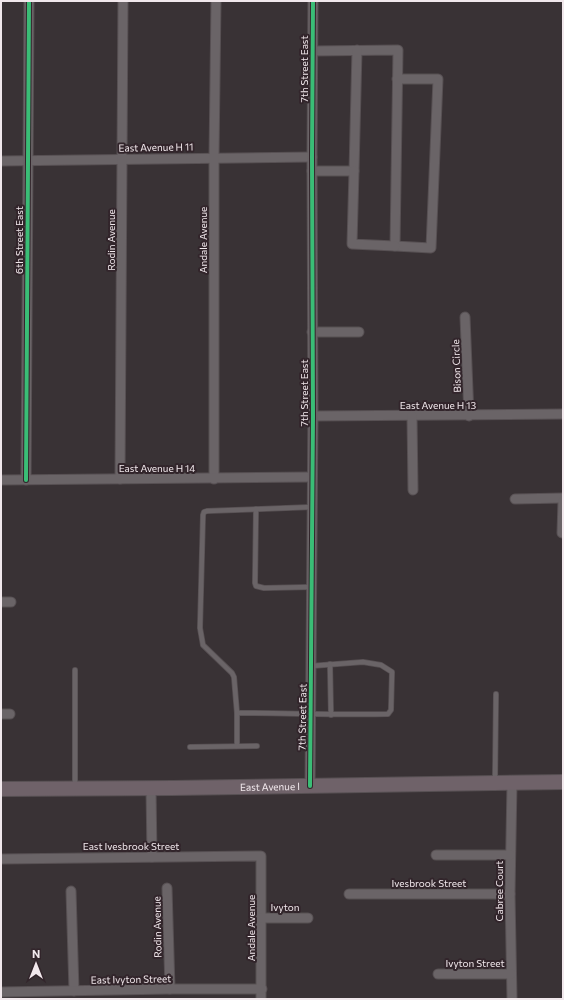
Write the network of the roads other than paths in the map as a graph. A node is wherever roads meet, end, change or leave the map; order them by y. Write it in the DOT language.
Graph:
graph roads {
  1 [pos="29,1"];
  2 [pos="123,1"];
  3 [pos="216,1"];
  4 [pos="313,1"];
  5 [pos="357,50"];
  6 [pos="312,51"];
  7 [pos="397,79"];
  8 [pos="312,157"];
  9 [pos="122,158"];
  10 [pos="214,158"];
  11 [pos="1,161"];
  12 [pos="28,161"];
  13 [pos="312,171"];
  14 [pos="354,171"];
  15 [pos="395,246"];
  16 [pos="466,317"];
  17 [pos="312,332"];
  18 [pos="359,332"];
  19 [pos="563,414"];
  20 [pos="313,416"];
  21 [pos="412,416"];
  22 [pos="469,416"];
  23 [pos="312,477"];
  24 [pos="120,479"];
  25 [pos="214,479"];
  26 [pos="1,480"];
  27 [pos="26,480"];
  28 [pos="413,490"];
  29 [pos="515,499"];
  30 [pos="563,499"];
  31 [pos="312,506"];
  32 [pos="256,509"];
  33 [pos="562,533"];
  34 [pos="311,587"];
  35 [pos="1,602"];
  36 [pos="11,602"];
  37 [pos="330,664"];
  38 [pos="311,666"];
  39 [pos="75,670"];
  40 [pos="496,694"];
  41 [pos="237,713"];
  42 [pos="310,713"];
  43 [pos="331,715"];
  44 [pos="237,746"];
  45 [pos="257,746"];
  46 [pos="190,747"];
  47 [pos="563,782"];
  48 [pos="495,783"];
  49 [pos="512,783"];
  50 [pos="310,786"];
  51 [pos="150,788"];
  52 [pos="1,789"];
  53 [pos="75,789"];
  54 [pos="436,855"];
  55 [pos="510,855"];
  56 [pos="261,856"];
  57 [pos="152,857"];
  58 [pos="1,859"];
  59 [pos="167,888"];
  60 [pos="71,891"];
  61 [pos="349,894"];
  62 [pos="510,894"];
  63 [pos="262,918"];
  64 [pos="308,918"];
  65 [pos="438,974"];
  66 [pos="512,974"];
  67 [pos="170,989"];
  68 [pos="262,989"];
  69 [pos="74,991"];
  70 [pos="1,992"];
  71 [pos="261,999"];
  72 [pos="512,999"];
  1 -- 12 [label="street, 6th Street East"];
  2 -- 9 [label="street, Rodin Avenue"];
  3 -- 10 [label="street, Andale Avenue"];
  4 -- 6 [label="street, 7th Street East"];
  5 -- 6 [label="street"];
  5 -- 7 [label="street"];
  5 -- 14 [label="street"];
  6 -- 8 [label="street, 7th Street East"];
  7 -- 15 [label="street"];
  7 -- 15 [label="street"];
  8 -- 10 [label="street, East Avenue H 11"];
  8 -- 13 [label="street, 7th Street East"];
  9 -- 10 [label="street, East Avenue H 11"];
  9 -- 12 [label="street, East Avenue H 11"];
  9 -- 24 [label="street, Rodin Avenue"];
  10 -- 25 [label="street, Andale Avenue"];
  11 -- 12 [label="street, East Avenue H 11"];
  12 -- 27 [label="street, 6th Street East"];
  13 -- 14 [label="street"];
  13 -- 17 [label="street, 7th Street East"];
  14 -- 15 [label="street"];
  16 -- 22 [label="street, Bison Circle"];
  17 -- 18 [label="street"];
  17 -- 20 [label="street, 7th Street East"];
  19 -- 22 [label="street, East Avenue H 13"];
  20 -- 21 [label="street, East Avenue H 13"];
  20 -- 23 [label="street, 7th Street East"];
  21 -- 22 [label="street, East Avenue H 13"];
  21 -- 28 [label="street"];
  23 -- 25 [label="street, East Avenue H 14"];
  23 -- 31 [label="street, 7th Street East"];
  24 -- 25 [label="street, East Avenue H 14"];
  24 -- 27 [label="street, East Avenue H 14"];
  26 -- 27 [label="street, East Avenue H 14"];
  29 -- 30 [label="street"];
  30 -- 33 [label="street"];
  31 -- 32 [label="lane"];
  31 -- 34 [label="street, 7th Street East"];
  32 -- 34 [label="lane"];
  32 -- 41 [label="lane"];
  34 -- 38 [label="street, 7th Street East"];
  35 -- 36 [label="street"];
  37 -- 38 [label="lane"];
  37 -- 43 [label="lane"];
  37 -- 43 [label="lane"];
  38 -- 42 [label="street, 7th Street East"];
  39 -- 53 [label="lane"];
  40 -- 48 [label="lane"];
  41 -- 42 [label="lane"];
  41 -- 44 [label="lane"];
  42 -- 43 [label="lane"];
  42 -- 50 [label="street, 7th Street East"];
  44 -- 45 [label="lane"];
  44 -- 46 [label="lane"];
  47 -- 49 [label="main road, East Avenue I"];
  48 -- 49 [label="main road, East Avenue I"];
  48 -- 50 [label="main road, East Avenue I"];
  49 -- 55 [label="street, Cabree Court"];
  50 -- 51 [label="main road, East Avenue I"];
  51 -- 53 [label="main road, East Avenue I"];
  51 -- 57 [label="street"];
  52 -- 53 [label="main road, East Avenue I"];
  54 -- 55 [label="street"];
  55 -- 62 [label="street, Cabree Court"];
  56 -- 57 [label="street, East Ivesbrook Street"];
  56 -- 63 [label="street, Andale Avenue"];
  57 -- 58 [label="street, East Ivesbrook Street"];
  59 -- 67 [label="street, Rodin Avenue"];
  60 -- 69 [label="street"];
  61 -- 62 [label="street, Ivesbrook Street"];
  62 -- 66 [label="street, Cabree Court"];
  63 -- 64 [label="street, Ivyton"];
  63 -- 68 [label="street, Andale Avenue"];
  65 -- 66 [label="street, Ivyton Street"];
  66 -- 72 [label="street, Cabree Court"];
  67 -- 68 [label="street, East Ivyton Street"];
  67 -- 69 [label="street, East Ivyton Street"];
  68 -- 71 [label="street, Andale Avenue"];
  69 -- 70 [label="street, East Ivyton Street"];
}
